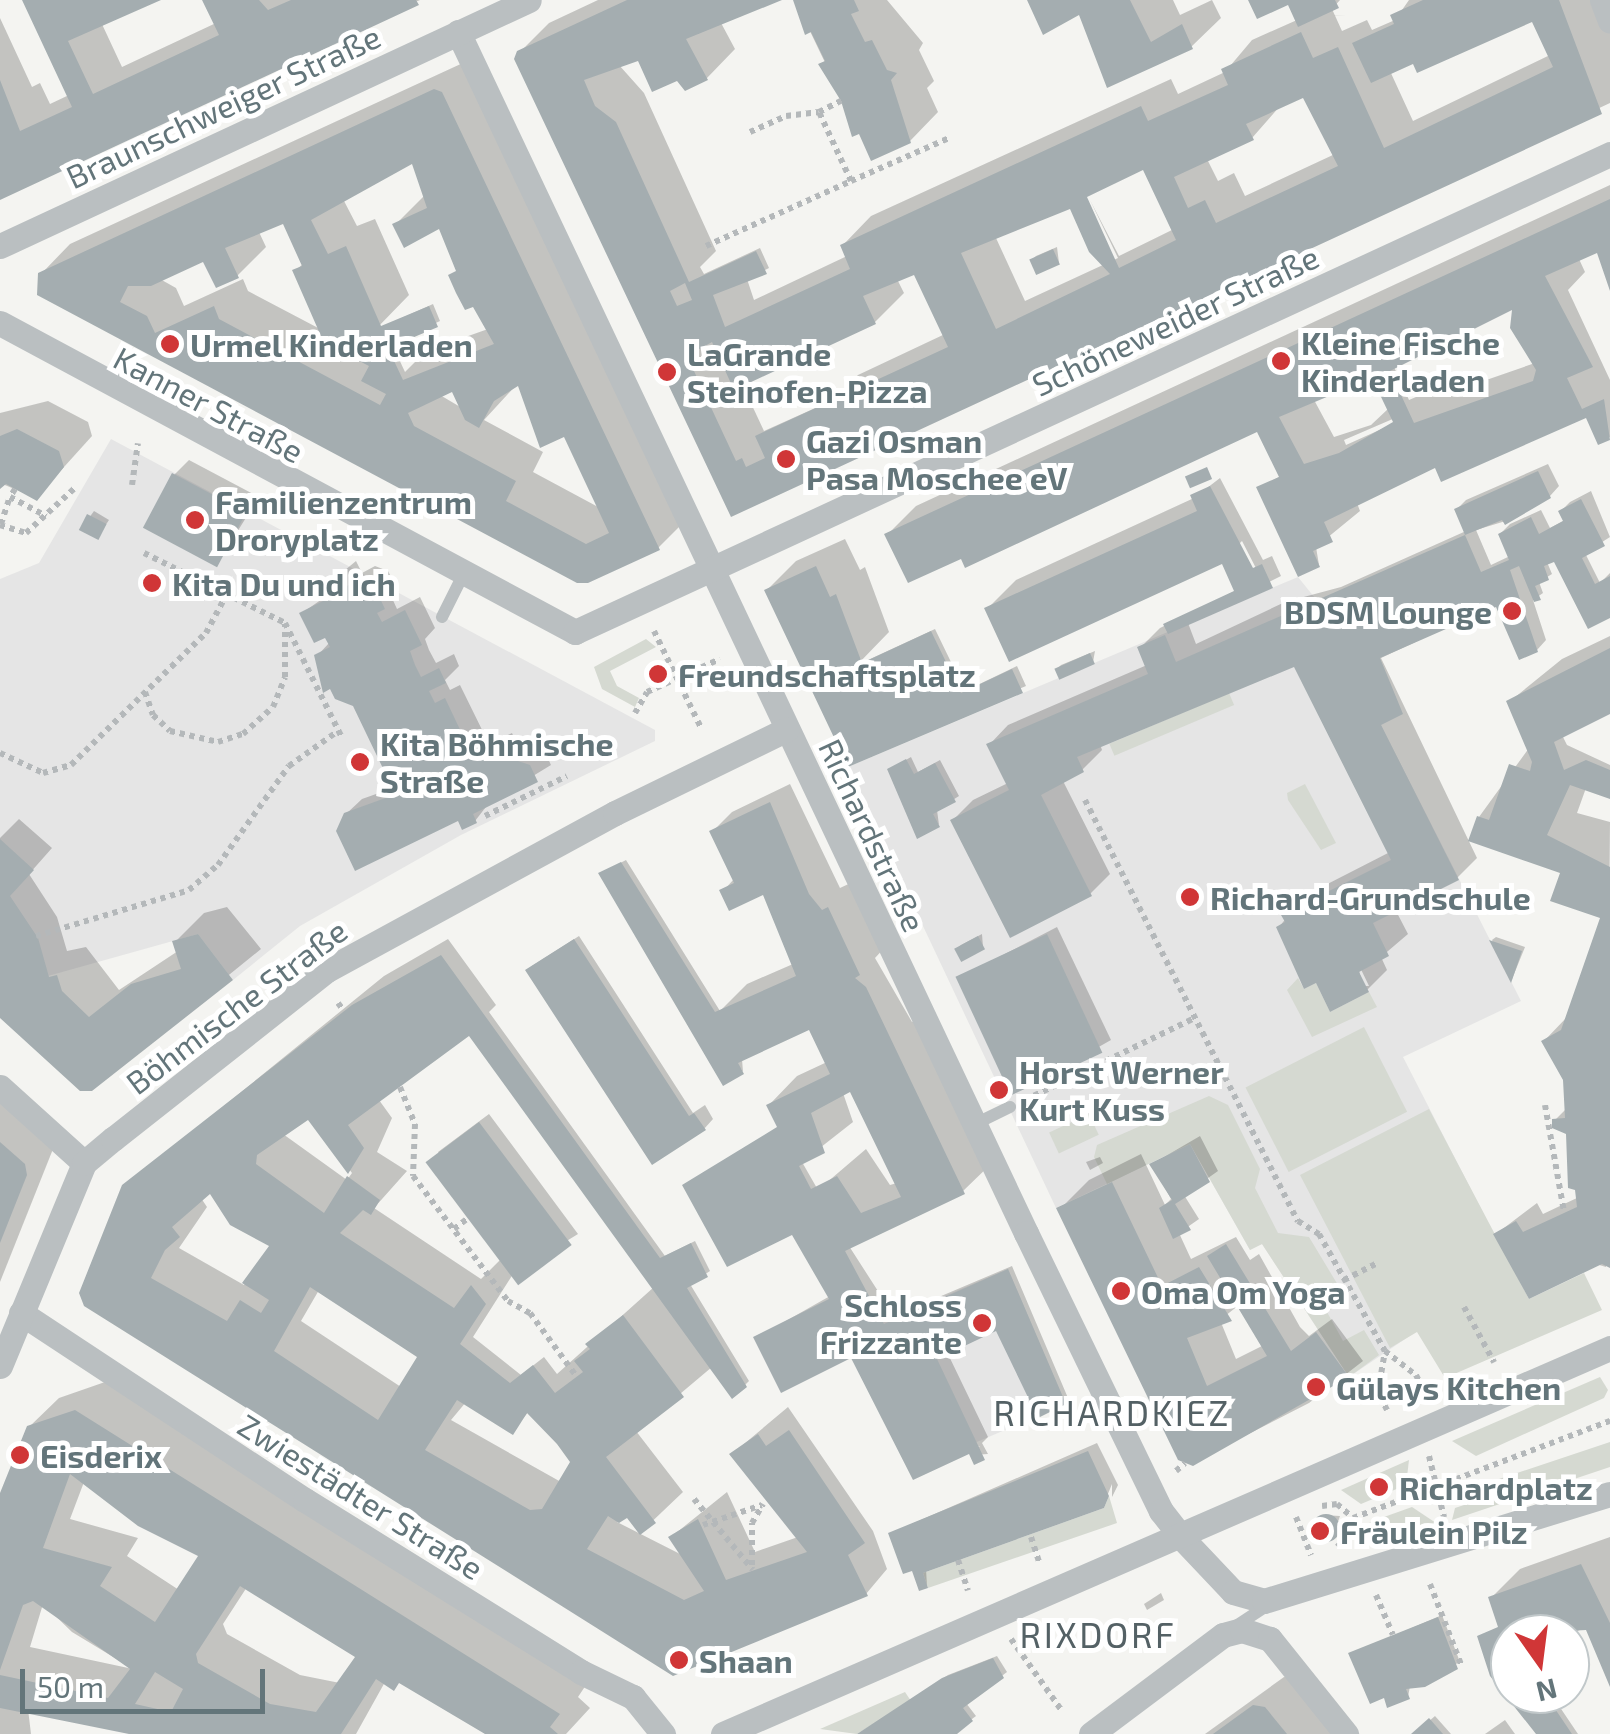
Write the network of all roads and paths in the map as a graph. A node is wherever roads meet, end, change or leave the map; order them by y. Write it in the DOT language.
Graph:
graph roads {
  1 [pos="529,0"];
  2 [pos="1602,0"];
  3 [pos="1610,21"];
  4 [pos="458,32"];
  5 [pos="841,101"];
  6 [pos="819,112"];
  7 [pos="750,132"];
  8 [pos="951,137"];
  9 [pos="1610,154"];
  10 [pos="851,181"];
  11 [pos="0,246"];
  12 [pos="706,246"];
  13 [pos="0,323"];
  14 [pos="138,444"];
  15 [pos="132,485"];
  16 [pos="77,486"];
  17 [pos="46,516"];
  18 [pos="1,525"];
  19 [pos="144,553"];
  20 [pos="712,571"];
  21 [pos="462,576"];
  22 [pos="229,590"];
  23 [pos="442,617"];
  24 [pos="286,623"];
  25 [pos="654,631"];
  26 [pos="720,659"];
  27 [pos="677,679"];
  28 [pos="145,692"];
  29 [pos="635,713"];
  30 [pos="701,728"];
  31 [pos="787,728"];
  32 [pos="0,752"];
  33 [pos="566,776"];
  34 [pos="1084,800"];
  35 [pos="484,816"];
  36 [pos="36,936"];
  37 [pos="338,1003"];
  38 [pos="344,1011"];
  39 [pos="1195,1018"];
  40 [pos="0,1087"];
  41 [pos="400,1087"];
  42 [pos="1545,1106"];
  43 [pos="1010,1107"];
  44 [pos="974,1124"];
  45 [pos="84,1163"];
  46 [pos="1564,1212"];
  47 [pos="468,1218"];
  48 [pos="454,1229"];
  49 [pos="1377,1263"];
  50 [pos="1344,1280"];
  51 [pos="1464,1307"];
  52 [pos="21,1313"];
  53 [pos="1610,1348"];
  54 [pos="1384,1351"];
  55 [pos="1494,1362"];
  56 [pos="0,1366"];
  57 [pos="578,1377"];
  58 [pos="1424,1393"];
  59 [pos="1387,1410"];
  60 [pos="1610,1421"];
  61 [pos="1425,1442"];
  62 [pos="1185,1463"];
  63 [pos="1176,1471"];
  64 [pos="1436,1487"];
  65 [pos="1610,1494"];
  66 [pos="694,1499"];
  67 [pos="1296,1517"];
  68 [pos="1353,1518"];
  69 [pos="712,1520"];
  70 [pos="1445,1522"];
  71 [pos="702,1524"];
  72 [pos="1280,1524"];
  73 [pos="1031,1537"];
  74 [pos="1182,1538"];
  75 [pos="1311,1555"];
  76 [pos="1298,1559"];
  77 [pos="958,1560"];
  78 [pos="1040,1564"];
  79 [pos="1430,1584"];
  80 [pos="968,1590"];
  81 [pos="1233,1592"];
  82 [pos="1376,1595"];
  83 [pos="1279,1599"];
  84 [pos="1255,1613"];
  85 [pos="1223,1634"];
  86 [pos="1009,1636"];
  87 [pos="1392,1636"];
  88 [pos="1270,1639"];
  89 [pos="1462,1667"];
  90 [pos="1062,1711"];
  91 [pos="662,1734"];
  92 [pos="723,1734"];
  93 [pos="1092,1734"];
  94 [pos="1346,1734"];
  1 -- 4 [label="street, Braunschweiger Straße"];
  2 -- 3 [label="street"];
  4 -- 11 [label="street, Braunschweiger Straße"];
  4 -- 20 [label="street, Richardstraße"];
  5 -- 6 [label="path"];
  6 -- 7 [label="path"];
  6 -- 10 [label="path"];
  8 -- 10 [label="path"];
  9 -- 20 [label="street, Schöneweider Straße"];
  10 -- 12 [label="path"];
  13 -- 21 [label="street, Kanner Straße"];
  14 -- 15 [label="path"];
  16 -- 17 [label="path"];
  17 -- 18 [label="path"];
  17 -- 18 [label="path"];
  19 -- 22 [label="path"];
  20 -- 21 [label="street, Kanner Straße"];
  20 -- 31 [label="street, Richardstraße"];
  21 -- 23 [label="lane"];
  22 -- 24 [label="path"];
  22 -- 28 [label="path"];
  24 -- 28 [label="path"];
  24 -- 36 [label="path"];
  25 -- 27 [label="path"];
  26 -- 27 [label="path"];
  27 -- 29 [label="path"];
  27 -- 30 [label="path"];
  28 -- 32 [label="path"];
  31 -- 44 [label="street, Richardstraße"];
  31 -- 45 [label="street, Böhmische Straße"];
  33 -- 35 [label="path"];
  34 -- 39 [label="path"];
  37 -- 38 [label="path"];
  39 -- 43 [label="path"];
  39 -- 50 [label="path"];
  40 -- 45 [label="street"];
  41 -- 48 [label="path"];
  42 -- 46 [label="path"];
  43 -- 44 [label="lane"];
  44 -- 74 [label="street, Richardstraße"];
  45 -- 52 [label="street, Böhmische Straße"];
  47 -- 48 [label="path"];
  48 -- 57 [label="path"];
  49 -- 50 [label="path"];
  50 -- 54 [label="path"];
  51 -- 55 [label="path"];
  52 -- 56 [label="street, Böhmische Straße"];
  52 -- 91 [label="street, Zwiestädter Straße"];
  53 -- 74 [label="street"];
  54 -- 58 [label="path"];
  54 -- 59 [label="path"];
  60 -- 64 [label="path"];
  61 -- 64 [label="path"];
  62 -- 63 [label="path"];
  64 -- 68 [label="path"];
  64 -- 70 [label="path"];
  65 -- 83 [label="street"];
  66 -- 69 [label="path"];
  67 -- 68 [label="path"];
  67 -- 72 [label="path"];
  67 -- 75 [label="path"];
  68 -- 75 [label="path"];
  69 -- 69 [label="path"];
  69 -- 71 [label="path"];
  73 -- 78 [label="path"];
  74 -- 81 [label="street, Richardstraße"];
  74 -- 92 [label="street"];
  75 -- 76 [label="path"];
  77 -- 80 [label="path"];
  79 -- 89 [label="path"];
  81 -- 83 [label="street"];
  81 -- 84 [label="lane, Richardstraße"];
  82 -- 87 [label="path"];
  83 -- 84 [label="lane"];
  84 -- 85 [label="lane"];
  84 -- 88 [label="lane, Richardstraße"];
  85 -- 88 [label="street"];
  85 -- 93 [label="street"];
  86 -- 90 [label="path"];
  88 -- 94 [label="street, Richardstraße"];
}
